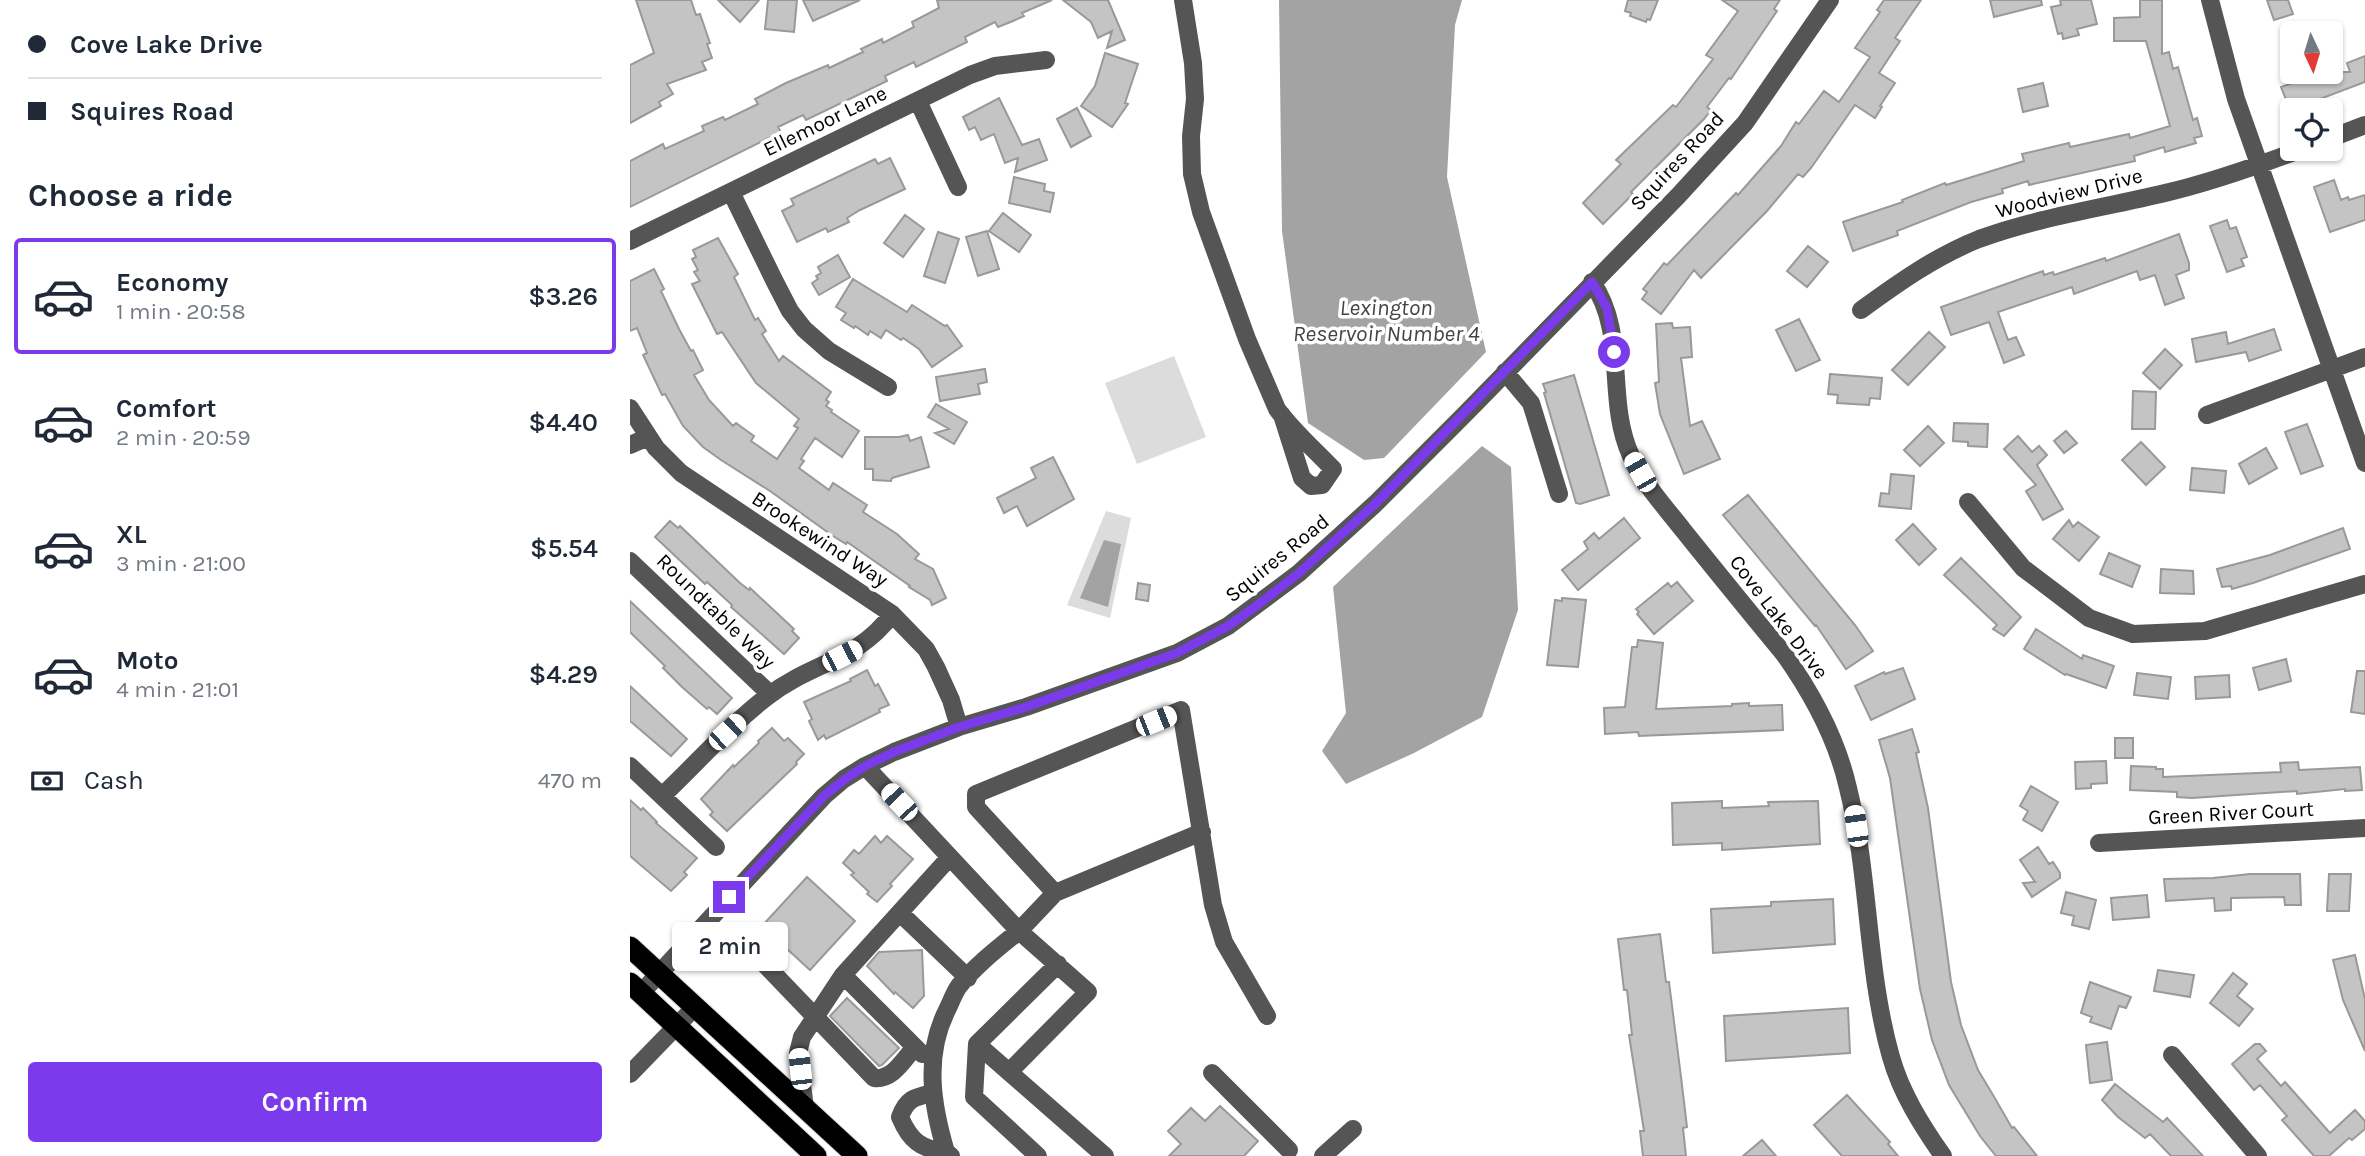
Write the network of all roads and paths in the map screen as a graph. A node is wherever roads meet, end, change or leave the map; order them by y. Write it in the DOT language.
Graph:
graph roads {
  1 [pos="1183,0"];
  2 [pos="1830,0"];
  3 [pos="2210,0"];
  4 [pos="1046,60"];
  5 [pos="918,101"];
  6 [pos="2365,125"];
  7 [pos="2343,133"];
  8 [pos="2280,158"];
  9 [pos="2258,166"];
  10 [pos="958,187"];
  11 [pos="731,192"];
  12 [pos="630,241"];
  13 [pos="1592,282"];
  14 [pos="1861,310"];
  15 [pos="2365,357"];
  16 [pos="2331,370"];
  17 [pos="1505,372"];
  18 [pos="887,387"];
  19 [pos="630,408"];
  20 [pos="1282,415"];
  21 [pos="2207,415"];
  22 [pos="648,437"];
  23 [pos="630,446"];
  24 [pos="2365,463"];
  25 [pos="1559,494"];
  26 [pos="1968,502"];
  27 [pos="630,561"];
  28 [pos="2365,584"];
  29 [pos="892,614"];
  30 [pos="770,694"];
  31 [pos="959,727"];
  32 [pos="630,766"];
  33 [pos="865,766"];
  34 [pos="662,796"];
  35 [pos="2365,828"];
  36 [pos="1202,832"];
  37 [pos="2099,844"];
  38 [pos="716,847"];
  39 [pos="950,857"];
  40 [pos="1055,892"];
  41 [pos="900,913"];
  42 [pos="1019,931"];
  43 [pos="630,947"];
  44 [pos="750,948"];
  45 [pos="1058,964"];
  46 [pos="659,974"];
  47 [pos="843,975"];
  48 [pos="968,978"];
  49 [pos="635,988"];
  50 [pos="694,1008"];
  51 [pos="1267,1016"];
  52 [pos="814,1018"];
  53 [pos="677,1027"];
  54 [pos="977,1044"];
  55 [pos="915,1047"];
  56 [pos="2172,1055"];
  57 [pos="932,1064"];
  58 [pos="1009,1072"];
  59 [pos="1212,1073"];
  60 [pos="630,1074"];
  61 [pos="933,1093"];
  62 [pos="805,1108"];
  63 [pos="1353,1129"];
  64 [pos="1289,1150"];
  65 [pos="948,1154"];
  66 [pos="1103,1155"];
  67 [pos="816,1156"];
  68 [pos="857,1156"];
  69 [pos="1038,1156"];
  70 [pos="1323,1156"];
  71 [pos="1943,1156"];
  72 [pos="2258,1156"];
  1 -- 20 [label="street"];
  2 -- 13 [label="street, Squires Road"];
  3 -- 9 [label="street"];
  4 -- 5 [label="street, Ellemoor Lane"];
  5 -- 10 [label="street"];
  5 -- 11 [label="street, Ellemoor Lane"];
  6 -- 7 [label="street"];
  8 -- 9 [label="street, Woodview Drive"];
  9 -- 14 [label="street, Woodview Drive"];
  9 -- 16 [label="street"];
  11 -- 12 [label="street, Ellemoor Lane"];
  11 -- 18 [label="street"];
  13 -- 17 [label="street, Squires Road"];
  13 -- 71 [label="street, Cove Lake Drive"];
  15 -- 16 [label="street"];
  16 -- 21 [label="street"];
  16 -- 24 [label="street"];
  17 -- 25 [label="street"];
  17 -- 31 [label="street, Squires Road"];
  19 -- 22 [label="street, Brookewind Way"];
  22 -- 23 [label="street"];
  22 -- 29 [label="street, Brookewind Way"];
  26 -- 28 [label="street"];
  27 -- 30 [label="street, Roundtable Way"];
  29 -- 30 [label="street"];
  29 -- 31 [label="street, Brookewind Way"];
  30 -- 34 [label="street"];
  31 -- 33 [label="street, Squires Road"];
  32 -- 34 [label="street"];
  33 -- 39 [label="street"];
  33 -- 46 [label="street, Squires Road"];
  34 -- 38 [label="street"];
  35 -- 37 [label="street, Green River Court"];
  36 -- 40 [label="street"];
  36 -- 40 [label="street"];
  36 -- 51 [label="street"];
  39 -- 41 [label="street"];
  39 -- 42 [label="street"];
  40 -- 42 [label="street"];
  41 -- 47 [label="street"];
  41 -- 48 [label="street"];
  42 -- 45 [label="street"];
  42 -- 48 [label="street"];
  43 -- 46 [label="highway"];
  44 -- 52 [label="street"];
  45 -- 54 [label="street"];
  45 -- 58 [label="street"];
  46 -- 49 [label="street, Squires Road"];
  46 -- 50 [label="highway"];
  47 -- 52 [label="street"];
  47 -- 55 [label="street"];
  48 -- 57 [label="street"];
  49 -- 53 [label="highway"];
  50 -- 53 [label="street"];
  50 -- 62 [label="highway"];
  52 -- 55 [label="street"];
  52 -- 62 [label="street"];
  53 -- 60 [label="street"];
  53 -- 67 [label="highway"];
  54 -- 58 [label="street"];
  54 -- 69 [label="street"];
  55 -- 57 [label="street"];
  56 -- 72 [label="street"];
  57 -- 61 [label="street"];
  58 -- 66 [label="street"];
  59 -- 64 [label="street"];
  61 -- 65 [label="street"];
  61 -- 65 [label="street"];
  62 -- 68 [label="highway"];
  63 -- 70 [label="street"];
}
